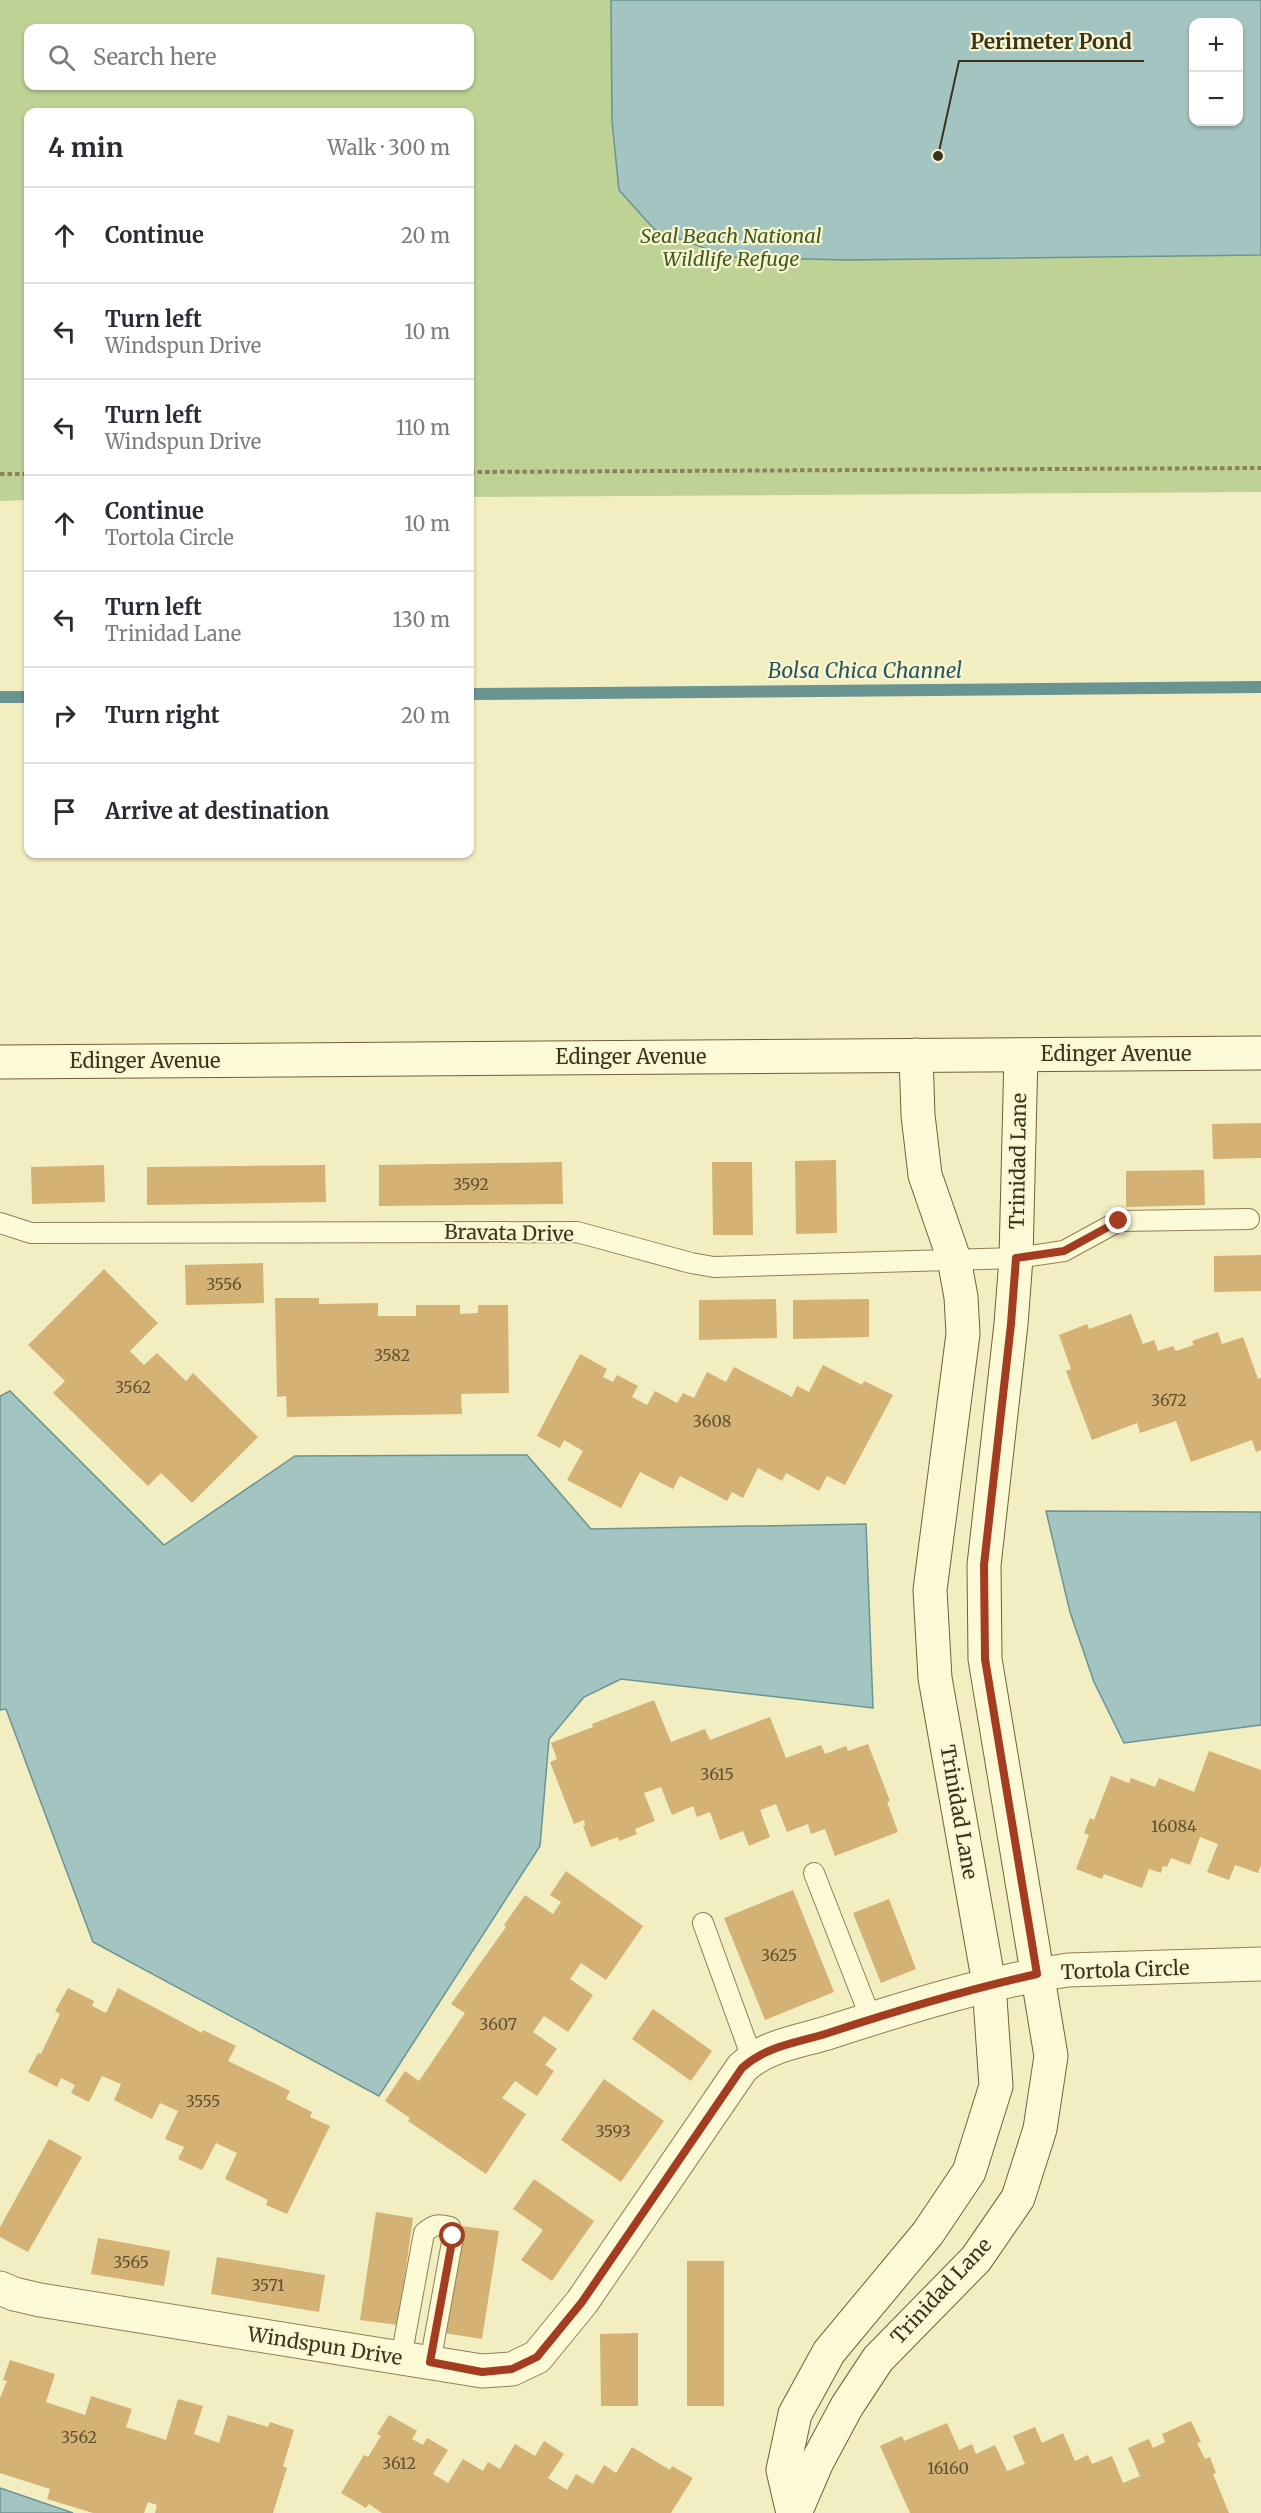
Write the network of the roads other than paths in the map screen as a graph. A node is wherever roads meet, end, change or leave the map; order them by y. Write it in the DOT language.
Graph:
graph roads {
  1 [pos="1261,1053"];
  2 [pos="916,1055"];
  3 [pos="1021,1055"];
  4 [pos="0,1062"];
  5 [pos="1250,1219"];
  6 [pos="0,1223"];
  7 [pos="1016,1258"];
  8 [pos="954,1259"];
  9 [pos="814,1873"];
  10 [pos="703,1923"];
  11 [pos="1261,1964"];
  12 [pos="1037,1974"];
  13 [pos="989,1984"];
  14 [pos="871,2019"];
  15 [pos="752,2058"];
  16 [pos="0,2288"];
  17 [pos="415,2360"];
  18 [pos="794,2513"];
  1 -- 3 [label="street, Edinger Avenue"];
  2 -- 3 [label="street, Edinger Avenue"];
  2 -- 4 [label="street, Edinger Avenue"];
  2 -- 8 [label="street, Trinidad Lane"];
  3 -- 7 [label="street, Trinidad Lane"];
  5 -- 7 [label="lane, Bravata Drive"];
  6 -- 8 [label="lane, Bravata Drive"];
  7 -- 8 [label="lane, Bravata Drive"];
  7 -- 12 [label="street, Trinidad Lane"];
  8 -- 13 [label="street, Trinidad Lane"];
  9 -- 14 [label="lane"];
  10 -- 15 [label="lane"];
  11 -- 12 [label="street, Tortola Circle"];
  12 -- 13 [label="street, Tortola Circle"];
  12 -- 18 [label="street, Trinidad Lane"];
  13 -- 14 [label="street, Windspun Drive"];
  13 -- 18 [label="street, Trinidad Lane"];
  14 -- 15 [label="street, Windspun Drive"];
  15 -- 17 [label="street, Windspun Drive"];
  16 -- 17 [label="street, Windspun Drive"];
  17 -- 17 [label="lane"];
}
